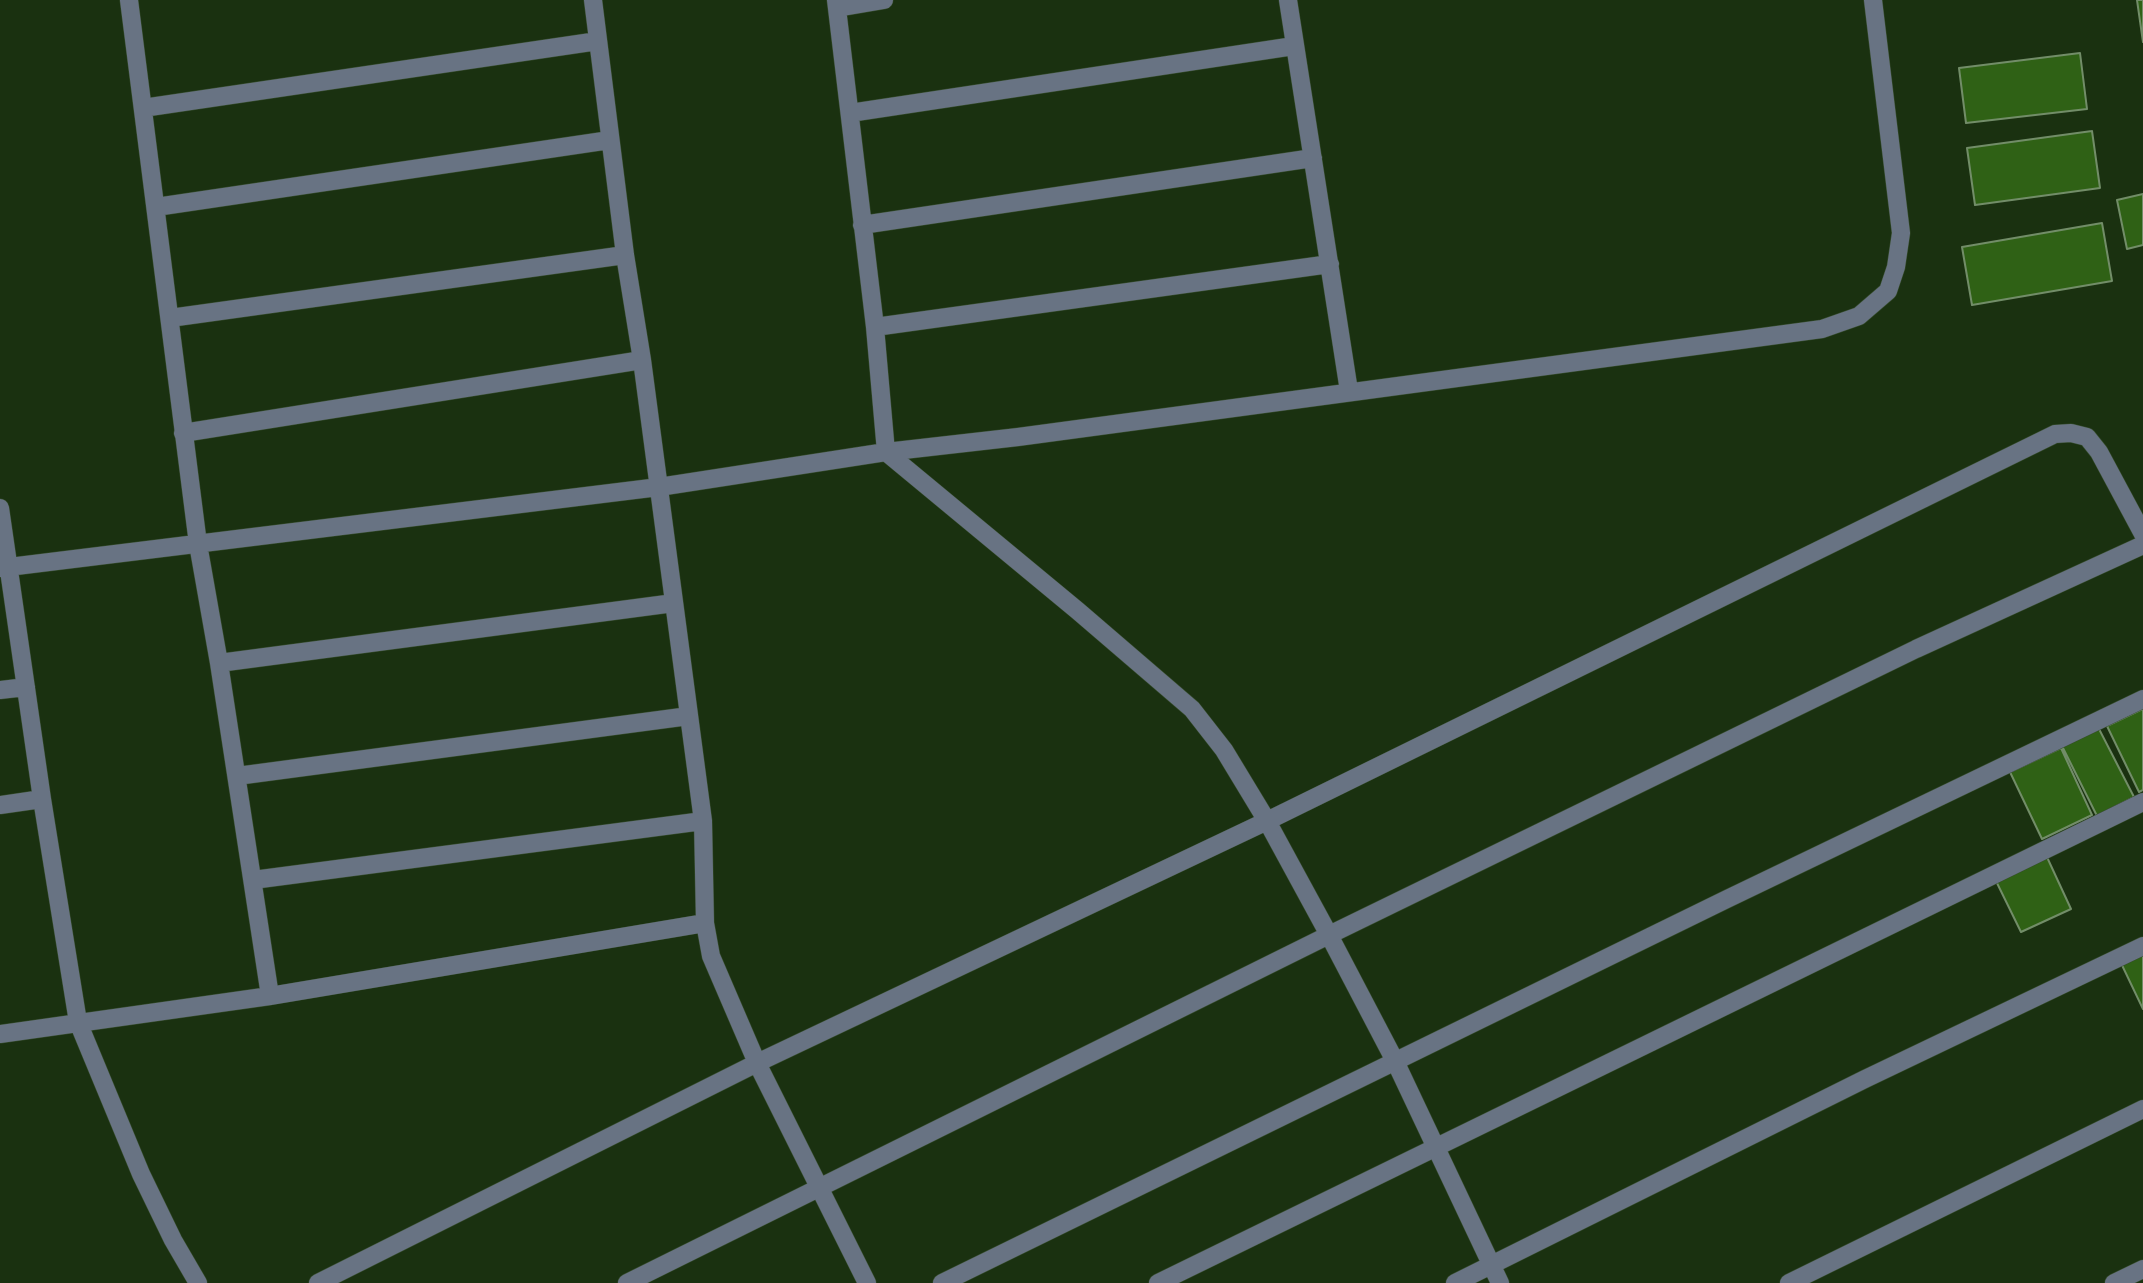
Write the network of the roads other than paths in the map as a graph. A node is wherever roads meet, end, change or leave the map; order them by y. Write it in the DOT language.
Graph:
graph roads {
  1 [pos="129,0"];
  2 [pos="593,0"];
  3 [pos="884,0"];
  4 [pos="1288,0"];
  5 [pos="1873,0"];
  6 [pos="837,4"];
  7 [pos="598,41"];
  8 [pos="1294,46"];
  9 [pos="143,108"];
  10 [pos="850,113"];
  11 [pos="610,140"];
  12 [pos="1313,158"];
  13 [pos="156,207"];
  14 [pos="862,225"];
  15 [pos="625,255"];
  16 [pos="1330,264"];
  17 [pos="170,318"];
  18 [pos="874,327"];
  19 [pos="642,360"];
  20 [pos="1349,391"];
  21 [pos="183,433"];
  22 [pos="886,452"];
  23 [pos="659,487"];
  24 [pos="0,509"];
  25 [pos="2143,534"];
  26 [pos="198,544"];
  27 [pos="2143,545"];
  28 [pos="4,568"];
  29 [pos="674,603"];
  30 [pos="219,663"];
  31 [pos="26,687"];
  32 [pos="0,690"];
  33 [pos="2143,699"];
  34 [pos="689,716"];
  35 [pos="237,776"];
  36 [pos="42,799"];
  37 [pos="2143,802"];
  38 [pos="0,804"];
  39 [pos="704,821"];
  40 [pos="1267,821"];
  41 [pos="253,880"];
  42 [pos="705,923"];
  43 [pos="1329,934"];
  44 [pos="2143,946"];
  45 [pos="270,996"];
  46 [pos="78,1022"];
  47 [pos="0,1034"];
  48 [pos="1395,1061"];
  49 [pos="757,1063"];
  50 [pos="2143,1109"];
  51 [pos="1436,1149"];
  52 [pos="819,1188"];
  53 [pos="1492,1265"];
  54 [pos="2143,1269"];
  55 [pos="198,1283"];
  56 [pos="318,1283"];
  57 [pos="627,1283"];
  58 [pos="867,1283"];
  59 [pos="942,1283"];
  60 [pos="1158,1283"];
  61 [pos="1455,1283"];
  62 [pos="1500,1283"];
  63 [pos="1789,1283"];
  64 [pos="2114,1283"];
  1 -- 9 [label="street"];
  2 -- 7 [label="street"];
  3 -- 6 [label="street"];
  4 -- 8 [label="street"];
  5 -- 20 [label="street"];
  6 -- 10 [label="street"];
  7 -- 9 [label="street"];
  7 -- 11 [label="street"];
  8 -- 10 [label="street"];
  8 -- 12 [label="street"];
  9 -- 13 [label="street"];
  10 -- 14 [label="street"];
  11 -- 13 [label="street"];
  11 -- 15 [label="street"];
  12 -- 14 [label="street"];
  12 -- 16 [label="street"];
  13 -- 17 [label="street"];
  14 -- 18 [label="street"];
  15 -- 17 [label="street"];
  15 -- 19 [label="street"];
  16 -- 18 [label="street"];
  16 -- 20 [label="street"];
  17 -- 21 [label="street"];
  18 -- 22 [label="street"];
  19 -- 21 [label="street"];
  19 -- 23 [label="street"];
  20 -- 22 [label="street"];
  21 -- 26 [label="street"];
  22 -- 23 [label="street"];
  22 -- 40 [label="street"];
  23 -- 26 [label="street"];
  23 -- 29 [label="street"];
  24 -- 28 [label="street"];
  25 -- 40 [label="street"];
  26 -- 28 [label="street"];
  26 -- 30 [label="street"];
  27 -- 43 [label="street"];
  28 -- 31 [label="street"];
  29 -- 30 [label="street"];
  29 -- 34 [label="street"];
  30 -- 35 [label="street"];
  31 -- 32 [label="street"];
  31 -- 36 [label="street"];
  33 -- 48 [label="street"];
  34 -- 35 [label="street"];
  34 -- 39 [label="street"];
  35 -- 41 [label="street"];
  36 -- 38 [label="street"];
  36 -- 46 [label="street"];
  37 -- 51 [label="street"];
  39 -- 41 [label="street"];
  39 -- 42 [label="street"];
  40 -- 43 [label="street"];
  40 -- 49 [label="street"];
  41 -- 45 [label="street"];
  42 -- 45 [label="street"];
  42 -- 49 [label="street"];
  43 -- 48 [label="street"];
  43 -- 52 [label="street"];
  44 -- 53 [label="street"];
  45 -- 46 [label="street"];
  46 -- 47 [label="street"];
  46 -- 55 [label="street"];
  48 -- 51 [label="street"];
  48 -- 59 [label="street"];
  49 -- 52 [label="street"];
  49 -- 56 [label="street"];
  50 -- 63 [label="street"];
  51 -- 53 [label="street"];
  51 -- 60 [label="street"];
  52 -- 57 [label="street"];
  52 -- 58 [label="street"];
  53 -- 61 [label="street"];
  53 -- 62 [label="street"];
  54 -- 64 [label="street"];
}
